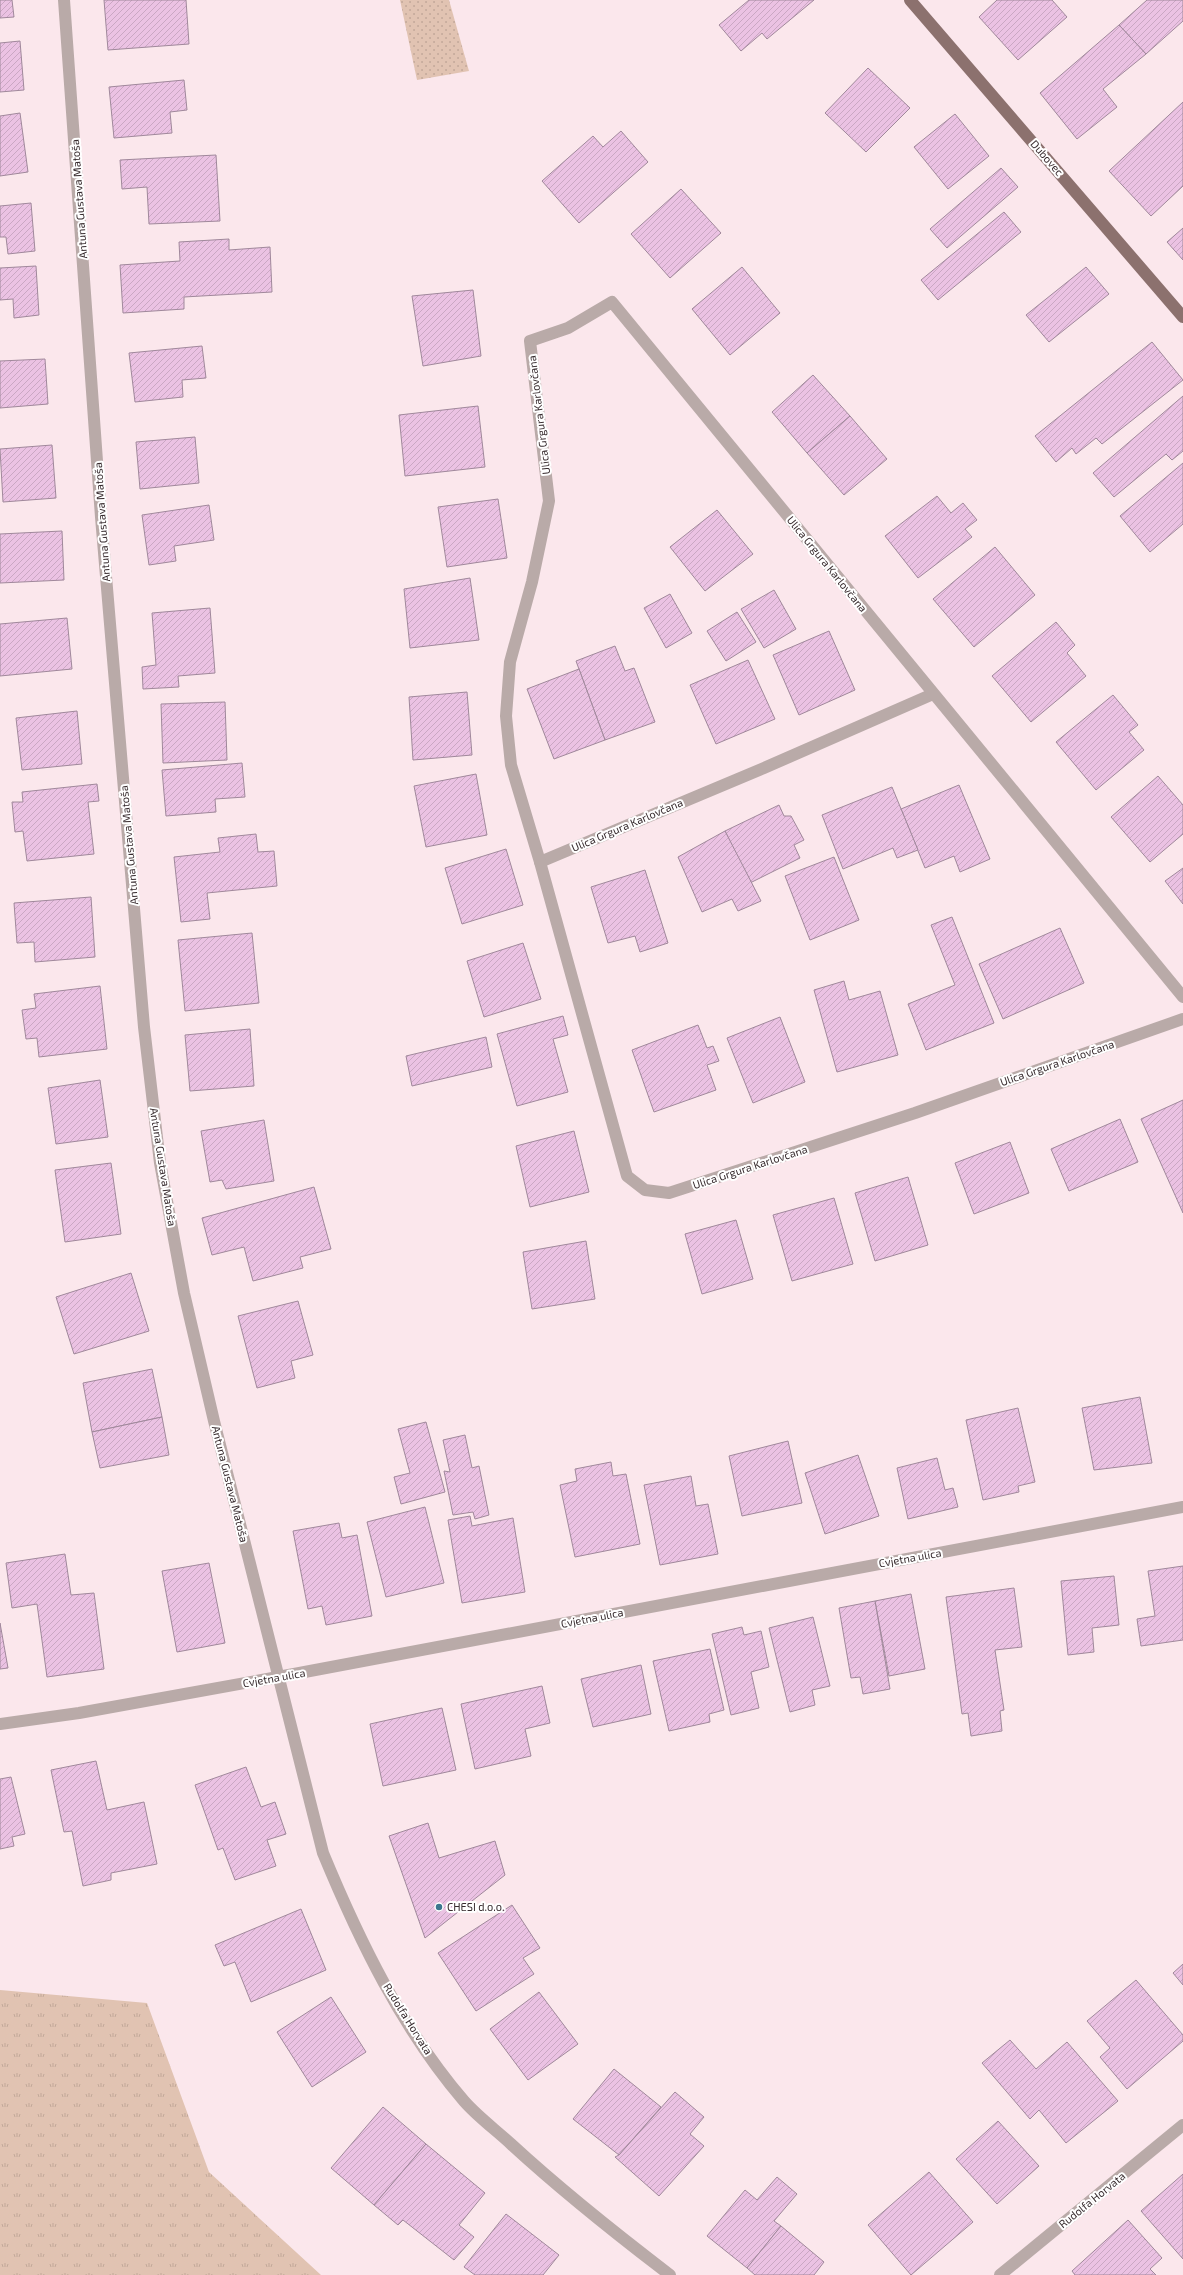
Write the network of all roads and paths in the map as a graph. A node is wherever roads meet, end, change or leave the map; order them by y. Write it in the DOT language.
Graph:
graph roads {
  1 [pos="64,0"];
  2 [pos="910,0"];
  3 [pos="1183,317"];
  4 [pos="933,694"];
  5 [pos="540,862"];
  6 [pos="1183,997"];
  7 [pos="1183,1019"];
  8 [pos="1183,1507"];
  9 [pos="278,1677"];
  10 [pos="0,1724"];
  11 [pos="1183,2125"];
  12 [pos="670,2275"];
  13 [pos="1000,2275"];
  1 -- 9 [label="street, Antuna Gustava Matoša"];
  2 -- 3 [label="main road, Dubovec"];
  4 -- 5 [label="street, Ulica Grgura Karlovčana"];
  4 -- 5 [label="street, Ulica Grgura Karlovčana"];
  4 -- 6 [label="street, Ulica Grgura Karlovčana"];
  5 -- 7 [label="street, Ulica Grgura Karlovčana"];
  8 -- 9 [label="street, Cvjetna ulica"];
  9 -- 10 [label="street, Cvjetna ulica"];
  9 -- 12 [label="street, Rudolfa Horvata"];
  11 -- 13 [label="street, Rudolfa Horvata"];
}
